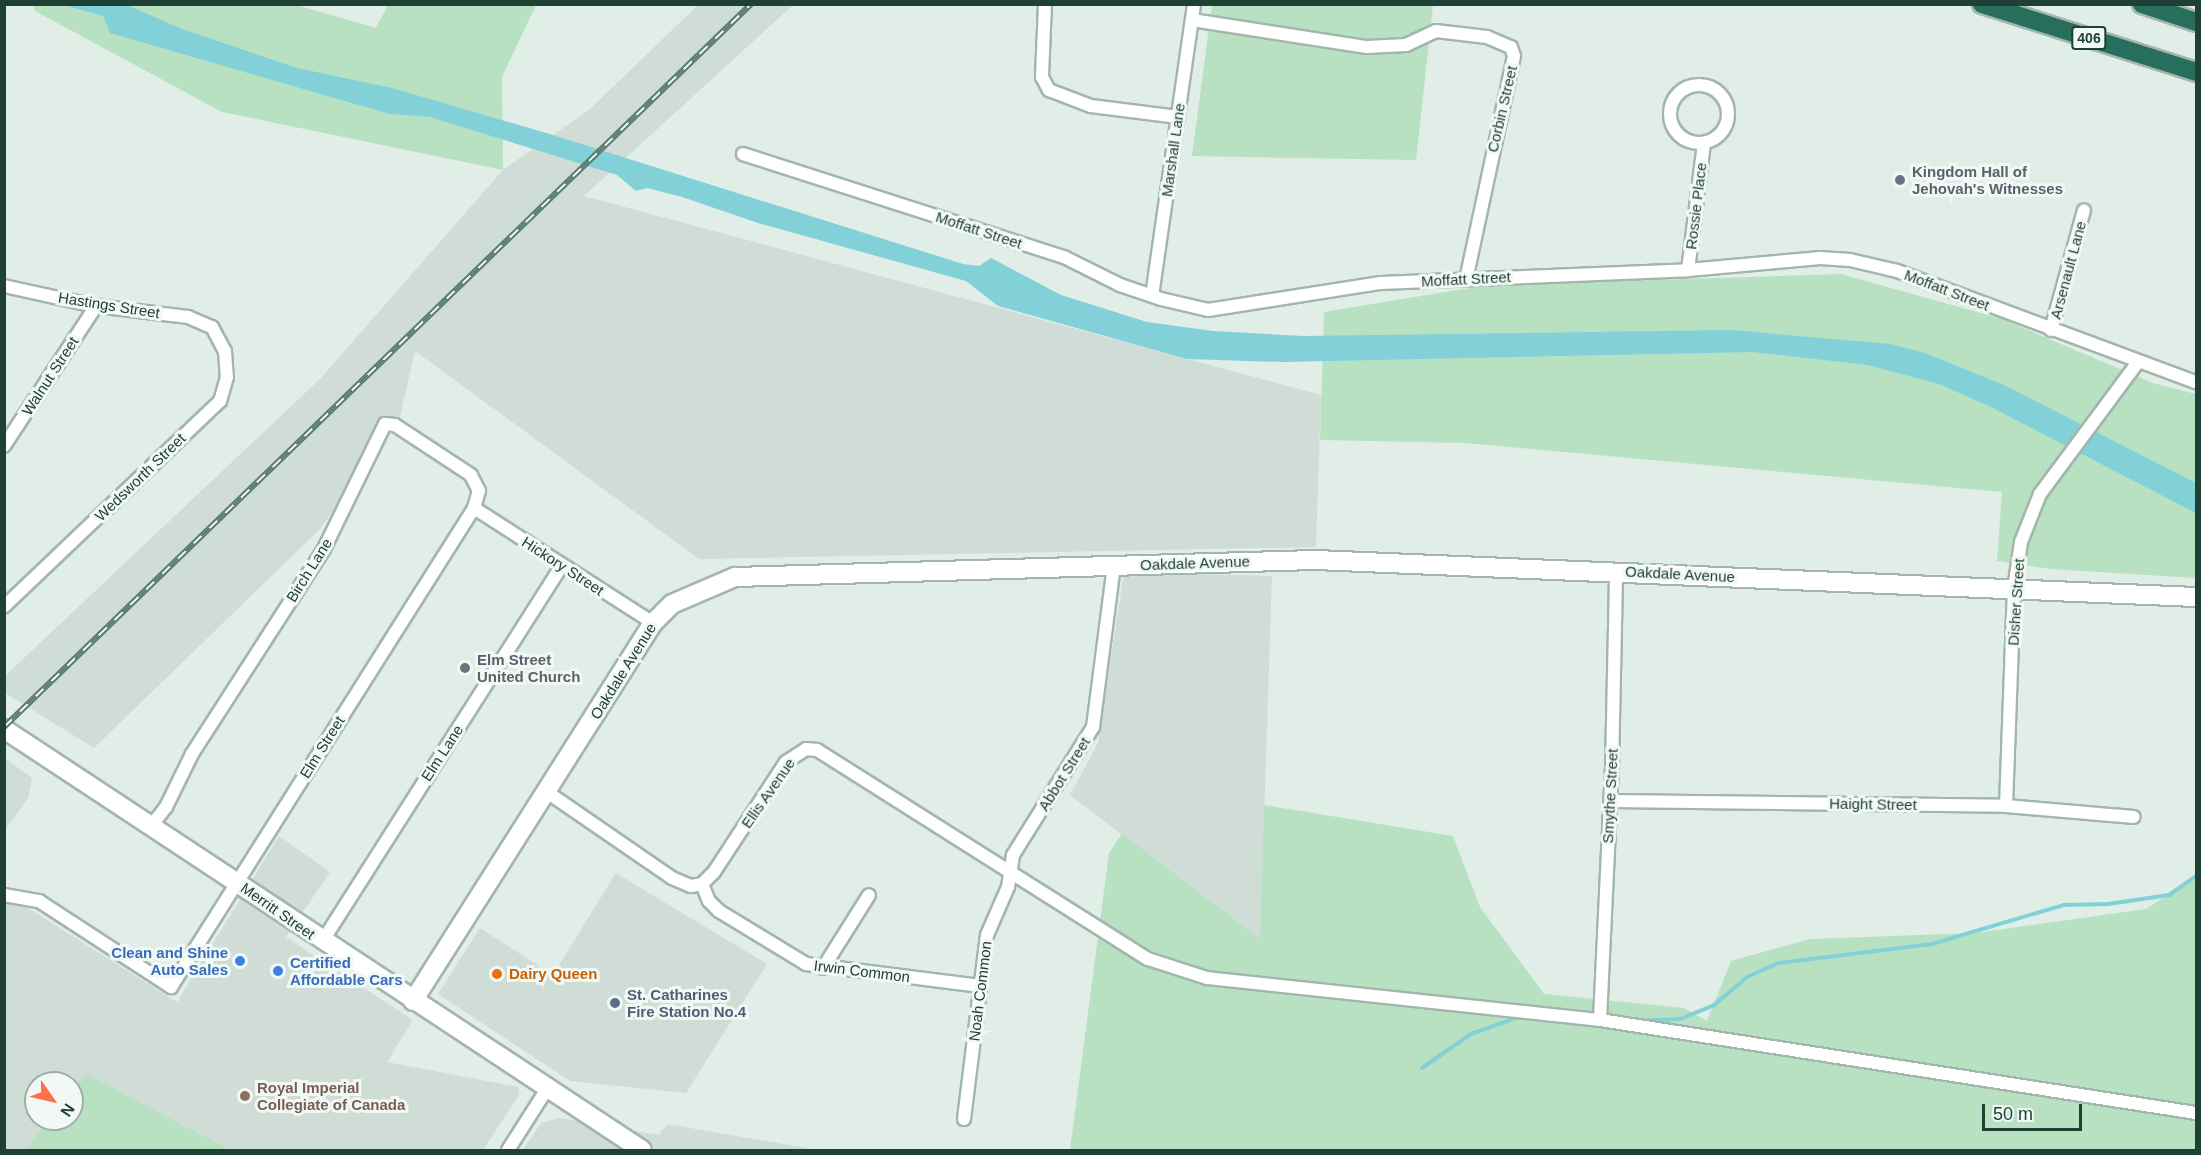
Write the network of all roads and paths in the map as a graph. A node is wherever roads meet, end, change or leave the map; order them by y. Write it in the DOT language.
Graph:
graph roads {
  1 [pos="1045,4"];
  2 [pos="1194,4"];
  3 [pos="1982,4"];
  4 [pos="2142,4"];
  5 [pos="1192,20"];
  6 [pos="2196,21"];
  7 [pos="2196,72"];
  8 [pos="1178,117"];
  9 [pos="1704,143"];
  10 [pos="743,154"];
  11 [pos="2084,210"];
  12 [pos="1688,270"];
  13 [pos="1466,279"];
  14 [pos="4,286"];
  15 [pos="1152,296"];
  16 [pos="96,306"];
  17 [pos="212,327"];
  18 [pos="2052,330"];
  19 [pos="2138,362"];
  20 [pos="2196,381"];
  21 [pos="4,446"];
  22 [pos="474,508"];
  23 [pos="562,565"];
  24 [pos="1114,566"];
  25 [pos="1616,571"];
  26 [pos="2014,589"];
  27 [pos="2196,597"];
  28 [pos="4,607"];
  29 [pos="653,623"];
  30 [pos="4,729"];
  31 [pos="547,792"];
  32 [pos="1611,801"];
  33 [pos="2006,806"];
  34 [pos="2134,818"];
  35 [pos="152,825"];
  36 [pos="1010,868"];
  37 [pos="236,883"];
  38 [pos="702,884"];
  39 [pos="4,895"];
  40 [pos="869,895"];
  41 [pos="322,942"];
  42 [pos="823,968"];
  43 [pos="981,986"];
  44 [pos="413,1000"];
  45 [pos="1600,1020"];
  46 [pos="547,1089"];
  47 [pos="2196,1113"];
  48 [pos="964,1119"];
  49 [pos="508,1150"];
  50 [pos="642,1150"];
  1 -- 8 [label="street"];
  2 -- 5 [label="street, Marshall Lane"];
  3 -- 7 [label="highway, 406"];
  4 -- 6 [label="highway"];
  5 -- 8 [label="street, Marshall Lane"];
  5 -- 13 [label="street, Corbin Street"];
  8 -- 15 [label="street, Marshall Lane"];
  9 -- 9 [label="street, Rossie Place"];
  9 -- 12 [label="street, Rossie Place"];
  10 -- 15 [label="street, Moffatt Street"];
  11 -- 18 [label="street, Arsenault Lane"];
  12 -- 13 [label="street, Moffatt Street"];
  12 -- 18 [label="street, Moffatt Street"];
  13 -- 15 [label="street, Moffatt Street"];
  14 -- 16 [label="street, Hastings Street"];
  16 -- 17 [label="street, Hastings Street"];
  16 -- 21 [label="street, Walnut Street"];
  17 -- 28 [label="street, Wedsworth Street"];
  18 -- 19 [label="street, Moffatt Street"];
  19 -- 20 [label="street, Moffatt Street"];
  19 -- 26 [label="street, Disher Street"];
  22 -- 23 [label="street, Hickory Street"];
  22 -- 35 [label="street, Birch Lane"];
  22 -- 37 [label="street, Elm Street"];
  23 -- 29 [label="street, Hickory Street"];
  23 -- 41 [label="street, Elm Lane"];
  24 -- 25 [label="street, Oakdale Avenue"];
  24 -- 29 [label="street, Oakdale Avenue"];
  24 -- 36 [label="street, Abbot Street"];
  25 -- 26 [label="street, Oakdale Avenue"];
  25 -- 32 [label="street, Smythe Street"];
  26 -- 27 [label="street, Oakdale Avenue"];
  26 -- 33 [label="street, Disher Street"];
  29 -- 31 [label="street, Oakdale Avenue"];
  30 -- 35 [label="street, Merritt Street"];
  31 -- 38 [label="street"];
  31 -- 44 [label="street, Oakdale Avenue"];
  32 -- 33 [label="street, Haight Street"];
  32 -- 45 [label="street, Smythe Street"];
  33 -- 34 [label="street, Haight Street"];
  35 -- 37 [label="street, Merritt Street"];
  36 -- 38 [label="street, Ellis Avenue"];
  36 -- 43 [label="street, Noah Common"];
  36 -- 45 [label="street"];
  37 -- 39 [label="street, Elm Street"];
  37 -- 41 [label="street, Merritt Street"];
  38 -- 42 [label="street, Irwin Common"];
  40 -- 42 [label="street"];
  41 -- 44 [label="street, Merritt Street"];
  42 -- 43 [label="street, Irwin Common"];
  43 -- 48 [label="street, Noah Common"];
  44 -- 46 [label="street, Merritt Street"];
  45 -- 47 [label="street"];
  46 -- 49 [label="street"];
  46 -- 50 [label="street, Merritt Street"];
}
